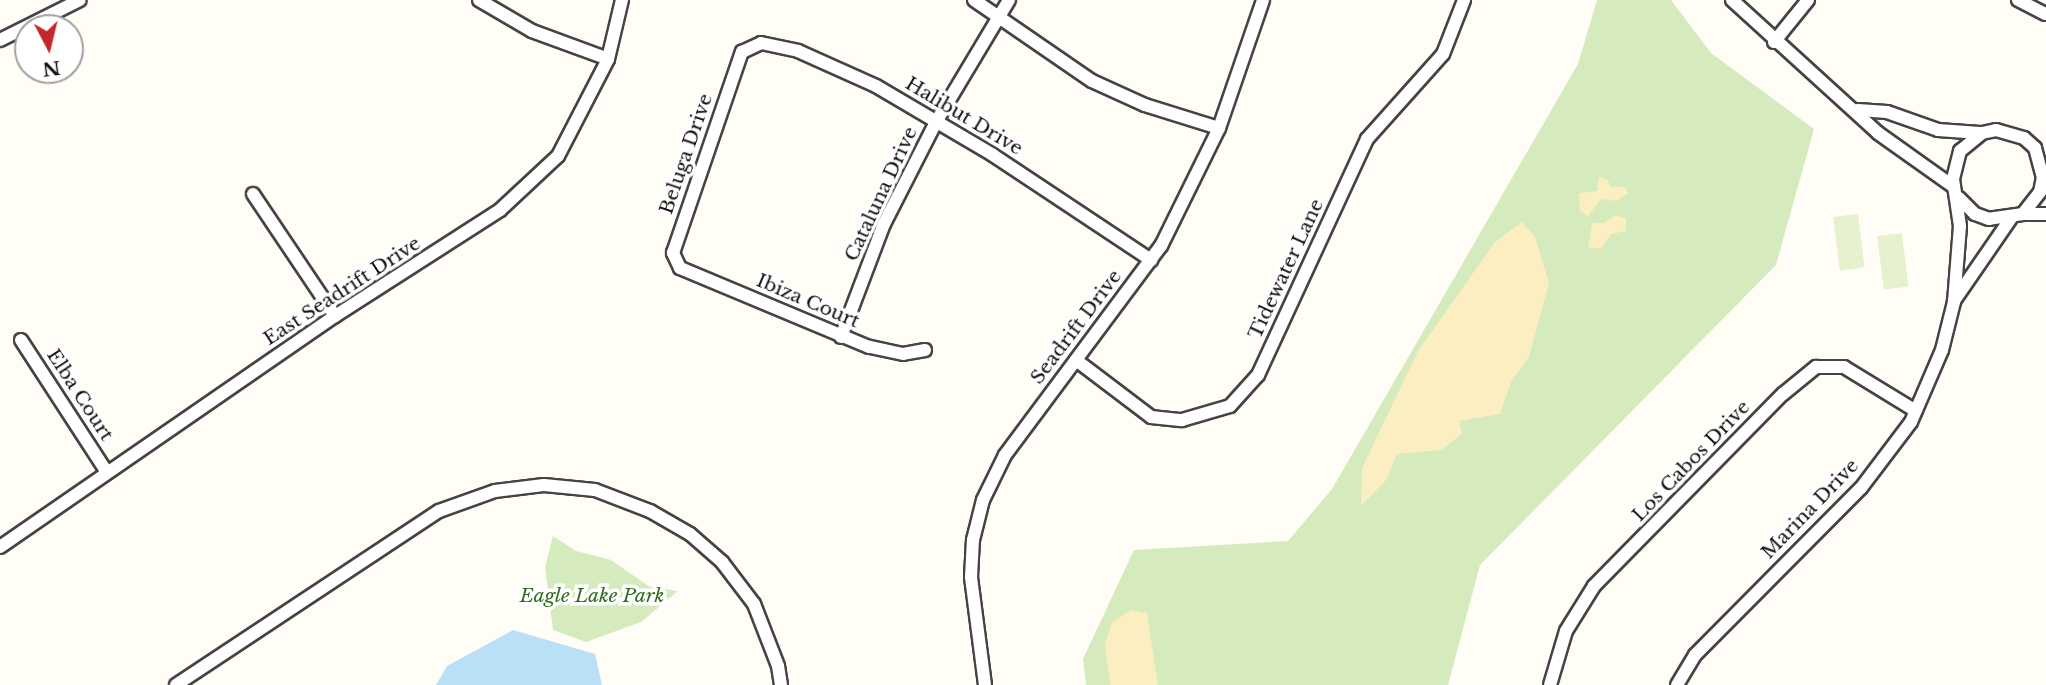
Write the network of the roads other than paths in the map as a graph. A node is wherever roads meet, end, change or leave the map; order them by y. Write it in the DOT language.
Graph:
graph roads {
  1 [pos="80,0"];
  2 [pos="479,0"];
  3 [pos="622,0"];
  4 [pos="974,0"];
  5 [pos="1009,0"];
  6 [pos="1263,0"];
  7 [pos="1464,0"];
  8 [pos="1732,0"];
  9 [pos="1808,0"];
  10 [pos="2018,0"];
  11 [pos="2046,14"];
  12 [pos="999,15"];
  13 [pos="0,40"];
  14 [pos="1774,42"];
  15 [pos="742,52"];
  16 [pos="608,59"];
  17 [pos="1858,110"];
  18 [pos="936,122"];
  19 [pos="1219,128"];
  20 [pos="1982,133"];
  21 [pos="2035,148"];
  22 [pos="2046,159"];
  23 [pos="1956,192"];
  24 [pos="253,194"];
  25 [pos="2046,214"];
  26 [pos="2017,216"];
  27 [pos="1151,260"];
  28 [pos="680,268"];
  29 [pos="1954,302"];
  30 [pos="335,316"];
  31 [pos="841,337"];
  32 [pos="21,340"];
  33 [pos="925,350"];
  34 [pos="1076,360"];
  35 [pos="1916,411"];
  36 [pos="106,471"];
  37 [pos="0,547"];
  38 [pos="176,685"];
  39 [pos="781,685"];
  40 [pos="985,685"];
  41 [pos="1550,685"];
  42 [pos="1677,685"];
  1 -- 13 [label="street"];
  2 -- 16 [label="street"];
  3 -- 16 [label="street, East Seadrift Drive"];
  4 -- 12 [label="street"];
  5 -- 12 [label="street, Cataluna Drive"];
  6 -- 19 [label="street, Seadrift Drive"];
  7 -- 34 [label="street, Tidewater Lane"];
  8 -- 14 [label="street"];
  9 -- 14 [label="street"];
  10 -- 11 [label="street"];
  12 -- 18 [label="street, Cataluna Drive"];
  12 -- 19 [label="street"];
  14 -- 17 [label="street"];
  15 -- 18 [label="street, Halibut Drive"];
  15 -- 28 [label="street, Beluga Drive"];
  16 -- 30 [label="street, East Seadrift Drive"];
  17 -- 20 [label="street"];
  17 -- 23 [label="street"];
  18 -- 27 [label="street, Halibut Drive"];
  18 -- 31 [label="street, Cataluna Drive"];
  19 -- 27 [label="street, Seadrift Drive"];
  20 -- 21 [label="street"];
  20 -- 23 [label="street"];
  21 -- 22 [label="street"];
  21 -- 26 [label="street"];
  23 -- 26 [label="street"];
  23 -- 29 [label="street, Marina Drive"];
  24 -- 30 [label="street"];
  25 -- 26 [label="street"];
  26 -- 29 [label="street, Marina Drive"];
  27 -- 34 [label="street, Seadrift Drive"];
  28 -- 31 [label="street, Ibiza Court"];
  29 -- 35 [label="street, Marina Drive"];
  30 -- 36 [label="street, East Seadrift Drive"];
  31 -- 33 [label="street, Ibiza Court"];
  32 -- 36 [label="street, Elba Court"];
  34 -- 40 [label="street, Seadrift Drive"];
  35 -- 41 [label="street, Los Cabos Drive"];
  35 -- 42 [label="street, Marina Drive"];
  36 -- 37 [label="street, East Seadrift Drive"];
  38 -- 39 [label="street"];
}
